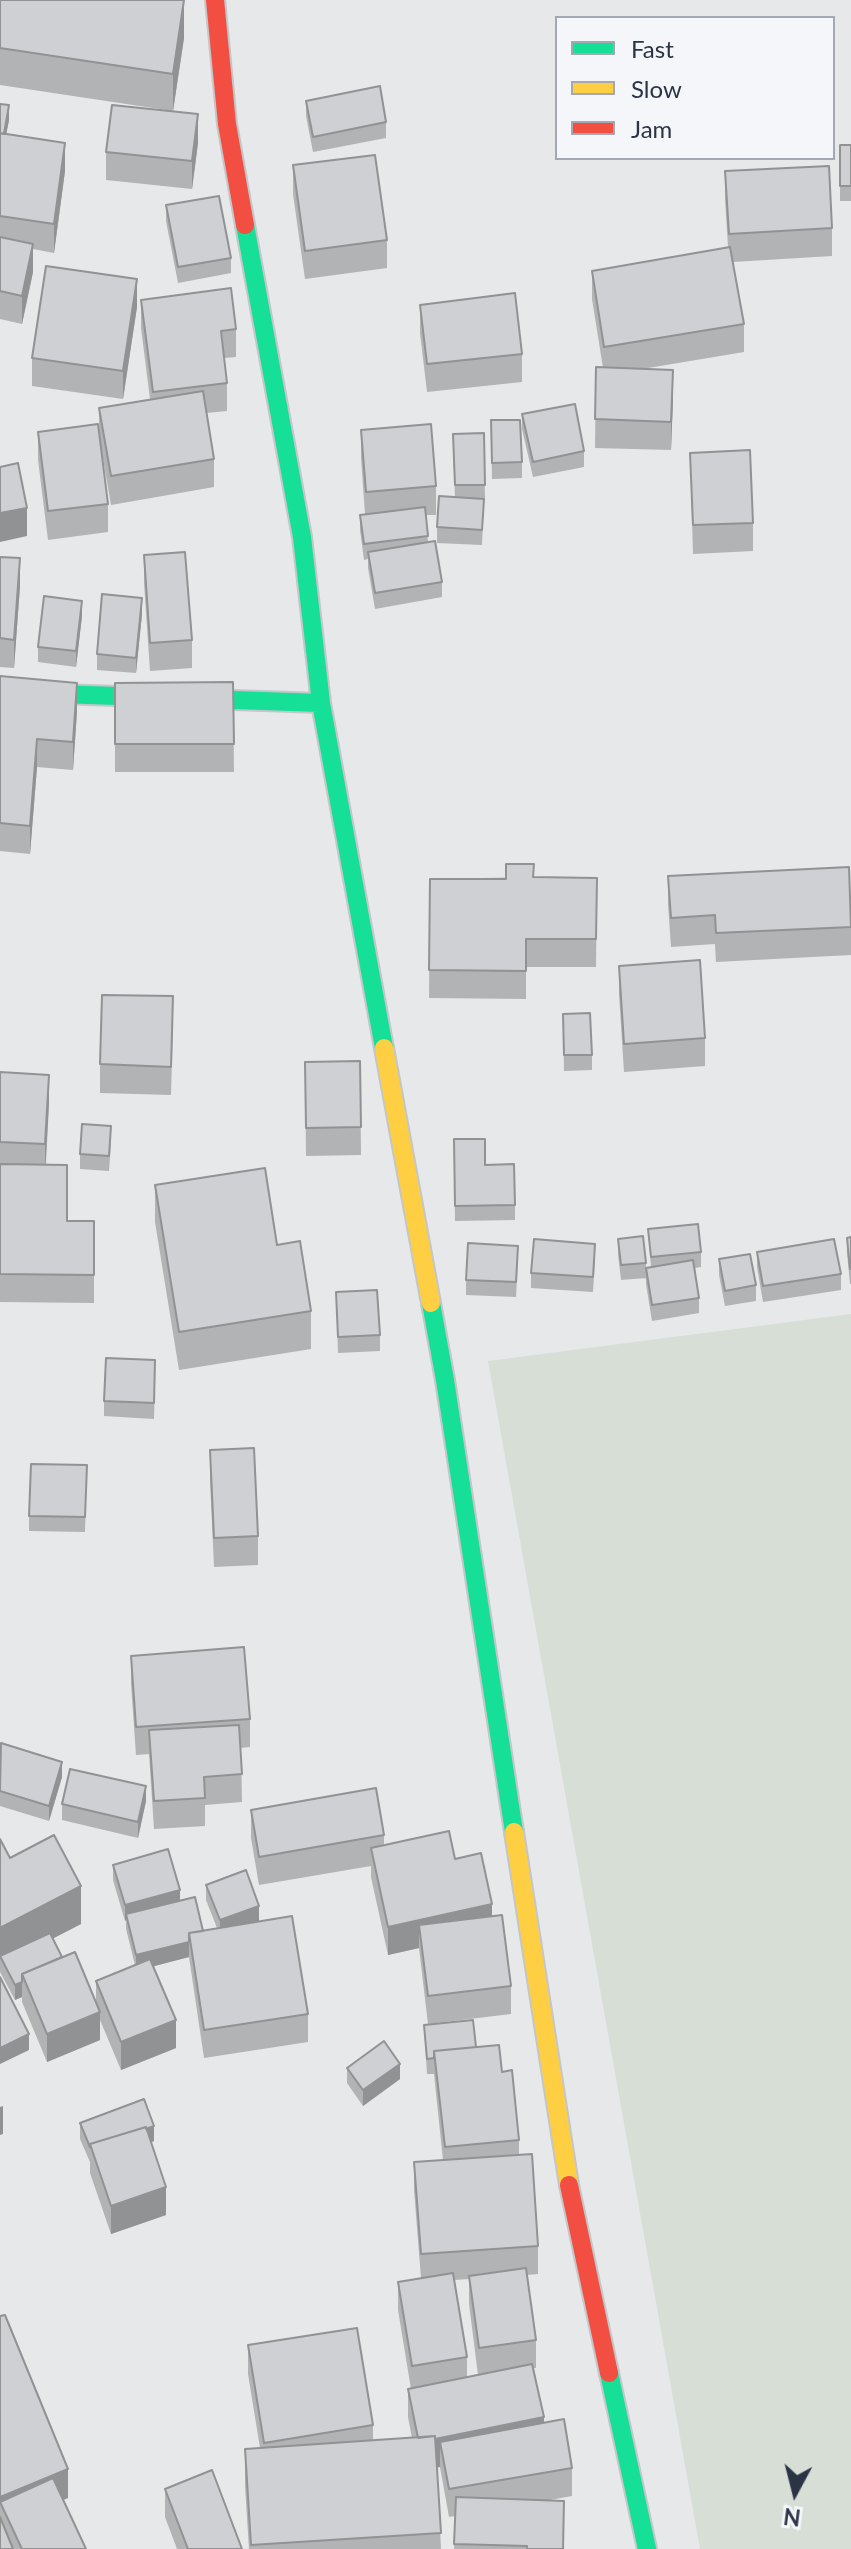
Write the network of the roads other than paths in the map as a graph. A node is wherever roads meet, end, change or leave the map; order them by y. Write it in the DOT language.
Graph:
graph roads {
  1 [pos="215,0"];
  2 [pos="0,692"];
  3 [pos="321,703"];
  4 [pos="647,2549"];
  1 -- 3 [label="main road"];
  2 -- 3 [label="main road"];
  3 -- 4 [label="main road"];
}
